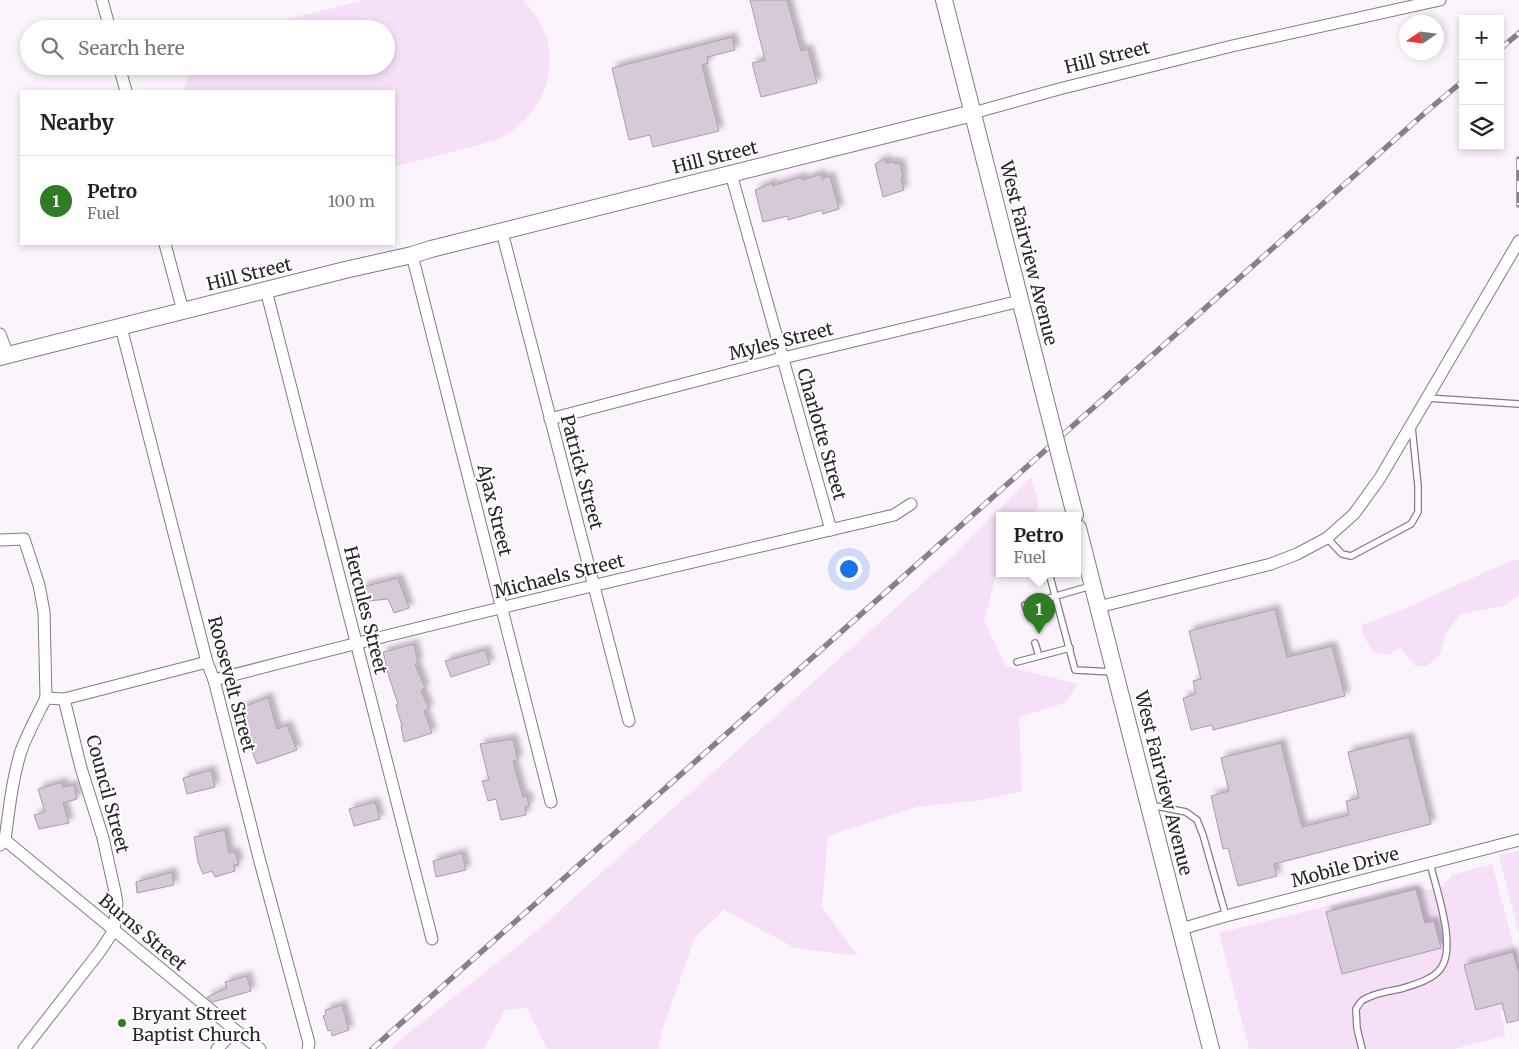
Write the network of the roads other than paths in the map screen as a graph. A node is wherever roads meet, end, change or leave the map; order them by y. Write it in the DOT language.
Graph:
graph roads {
  1 [pos="102,0"];
  2 [pos="944,0"];
  3 [pos="1440,0"];
  4 [pos="108,20"];
  5 [pos="122,75"];
  6 [pos="126,90"];
  7 [pos="973,113"];
  8 [pos="731,174"];
  9 [pos="502,232"];
  10 [pos="1519,241"];
  11 [pos="165,245"];
  12 [pos="412,255"];
  13 [pos="266,290"];
  14 [pos="1020,300"];
  15 [pos="184,311"];
  16 [pos="121,327"];
  17 [pos="0,334"];
  18 [pos="4,356"];
  19 [pos="782,358"];
  20 [pos="1427,398"];
  21 [pos="1519,404"];
  22 [pos="550,419"];
  23 [pos="1412,425"];
  24 [pos="911,504"];
  25 [pos="1074,512"];
  26 [pos="831,530"];
  27 [pos="1327,538"];
  28 [pos="0,540"];
  29 [pos="1081,540"];
  30 [pos="1050,577"];
  31 [pos="594,586"];
  32 [pos="1093,586"];
  33 [pos="1056,596"];
  34 [pos="1098,607"];
  35 [pos="502,608"];
  36 [pos="1028,613"];
  37 [pos="356,642"];
  38 [pos="1036,643"];
  39 [pos="1070,648"];
  40 [pos="1039,656"];
  41 [pos="207,662"];
  42 [pos="1017,662"];
  43 [pos="1115,672"];
  44 [pos="214,680"];
  45 [pos="46,698"];
  46 [pos="64,699"];
  47 [pos="629,722"];
  48 [pos="550,802"];
  49 [pos="1149,805"];
  50 [pos="1519,840"];
  51 [pos="3,842"];
  52 [pos="1430,863"];
  53 [pos="1226,916"];
  54 [pos="1181,929"];
  55 [pos="114,930"];
  56 [pos="432,939"];
  57 [pos="235,1030"];
  58 [pos="24,1049"];
  59 [pos="217,1049"];
  60 [pos="260,1049"];
  61 [pos="308,1049"];
  62 [pos="1211,1049"];
  63 [pos="1362,1049"];
  1 -- 4 [label="street"];
  2 -- 7 [label="main road, West Fairview Avenue"];
  3 -- 7 [label="street, Hill Street"];
  5 -- 6 [label="street"];
  7 -- 8 [label="main road, Hill Street"];
  7 -- 14 [label="main road, West Fairview Avenue"];
  8 -- 9 [label="main road, Hill Street"];
  8 -- 19 [label="street, Charlotte Street"];
  9 -- 12 [label="main road, Hill Street"];
  9 -- 22 [label="street, Patrick Street"];
  10 -- 20 [label="street"];
  11 -- 15 [label="street"];
  12 -- 13 [label="main road, Hill Street"];
  12 -- 35 [label="street, Ajax Street"];
  13 -- 15 [label="main road, Hill Street"];
  13 -- 37 [label="street, Hercules Street"];
  14 -- 19 [label="street, Myles Street"];
  14 -- 25 [label="main road, West Fairview Avenue, bridge"];
  15 -- 16 [label="main road, Hill Street"];
  16 -- 18 [label="main road, Hill Street"];
  16 -- 41 [label="street, Roosevelt Street"];
  17 -- 18 [label="street"];
  19 -- 22 [label="street, Myles Street"];
  19 -- 26 [label="street, Charlotte Street"];
  20 -- 21 [label="lane"];
  20 -- 23 [label="street"];
  22 -- 31 [label="street, Patrick Street"];
  23 -- 27 [label="street"];
  23 -- 27 [label="lane"];
  24 -- 26 [label="street, Michaels Street"];
  26 -- 31 [label="street, Michaels Street"];
  27 -- 34 [label="street"];
  28 -- 45 [label="street"];
  29 -- 32 [label="main road, West Fairview Avenue"];
  30 -- 33 [label="lane"];
  31 -- 35 [label="street, Michaels Street"];
  31 -- 47 [label="street, Patrick Street"];
  32 -- 33 [label="lane"];
  32 -- 34 [label="main road, West Fairview Avenue"];
  33 -- 36 [label="lane"];
  33 -- 39 [label="lane"];
  34 -- 43 [label="main road, West Fairview Avenue"];
  35 -- 37 [label="street, Michaels Street"];
  35 -- 48 [label="street, Ajax Street"];
  37 -- 44 [label="street, Michaels Street"];
  37 -- 56 [label="street, Hercules Street"];
  38 -- 40 [label="lane"];
  39 -- 40 [label="lane"];
  39 -- 43 [label="lane"];
  40 -- 42 [label="lane"];
  41 -- 44 [label="street, Roosevelt Street"];
  41 -- 46 [label="street"];
  43 -- 49 [label="main road, West Fairview Avenue"];
  44 -- 61 [label="street, Roosevelt Street"];
  45 -- 46 [label="street"];
  45 -- 51 [label="street"];
  46 -- 55 [label="street, Council Street"];
  49 -- 53 [label="lane"];
  49 -- 54 [label="main road, West Fairview Avenue"];
  50 -- 52 [label="street, Mobile Drive"];
  51 -- 55 [label="street, Burns Street"];
  52 -- 53 [label="street, Mobile Drive"];
  52 -- 63 [label="lane"];
  53 -- 54 [label="street, Mobile Drive"];
  54 -- 62 [label="main road, West Fairview Avenue"];
  55 -- 57 [label="street, Burns Street"];
  55 -- 58 [label="street, Council Street"];
  57 -- 59 [label="street"];
  57 -- 60 [label="street, Burns Street"];
}
